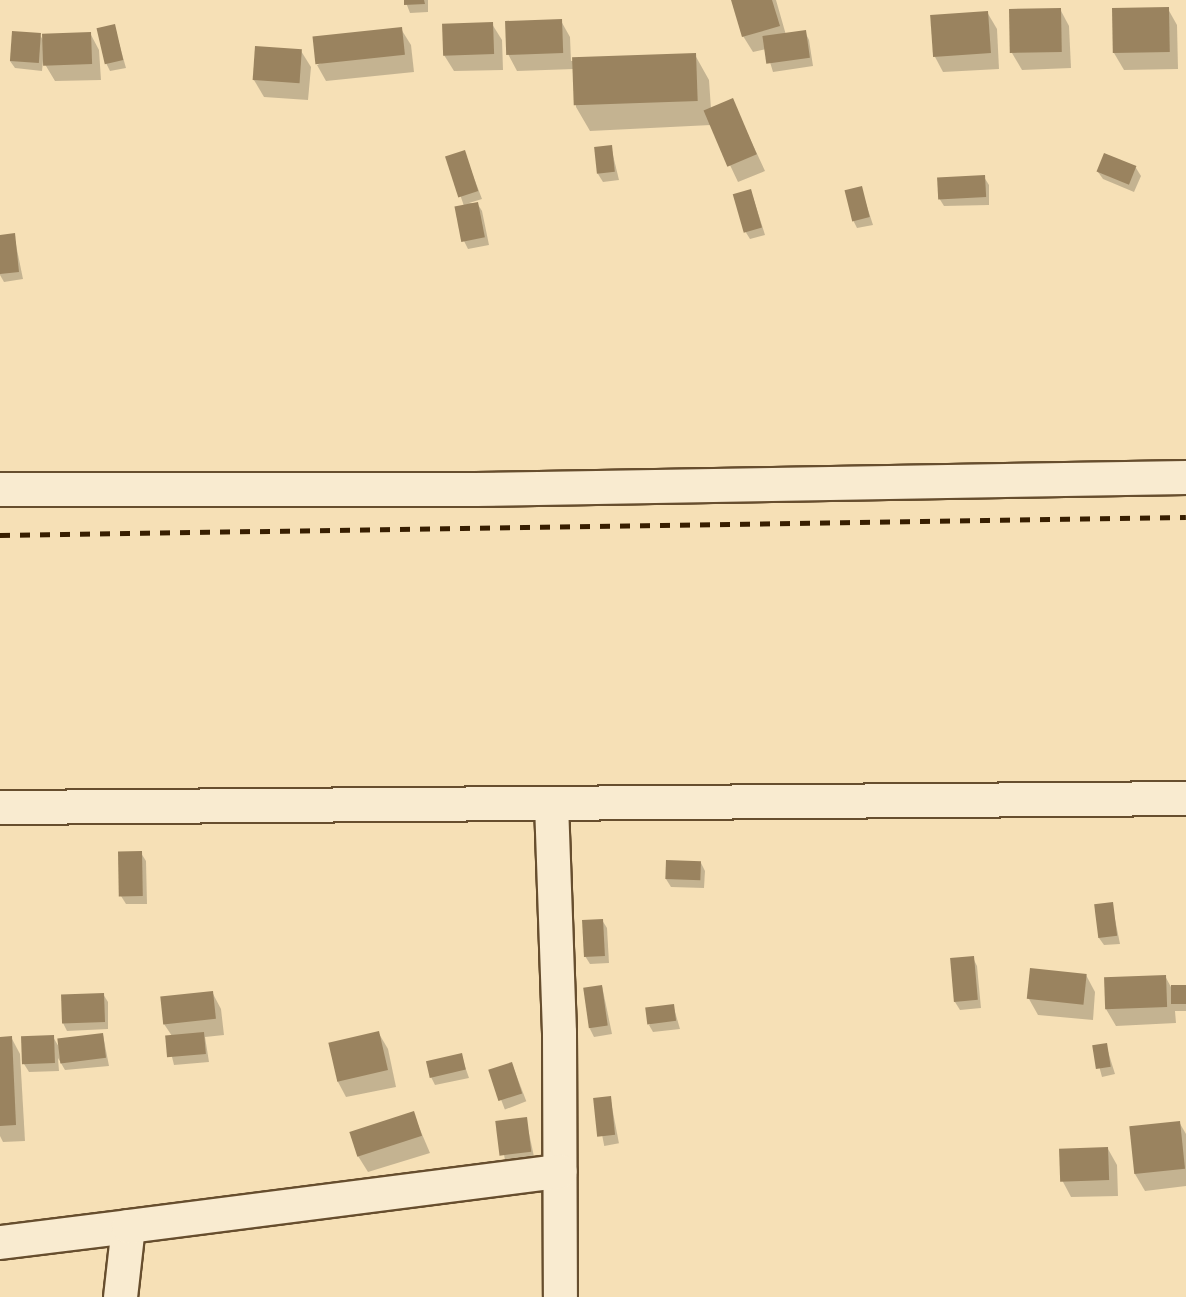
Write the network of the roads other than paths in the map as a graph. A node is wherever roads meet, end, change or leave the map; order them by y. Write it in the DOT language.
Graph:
graph roads {
  1 [pos="1186,477"];
  2 [pos="0,489"];
  3 [pos="1186,798"];
  4 [pos="551,803"];
  5 [pos="0,807"];
  6 [pos="560,1170"];
  7 [pos="128,1226"];
  8 [pos="0,1242"];
  9 [pos="120,1297"];
  10 [pos="560,1297"];
  1 -- 2 [label="street"];
  3 -- 4 [label="street"];
  4 -- 5 [label="street"];
  4 -- 6 [label="street"];
  6 -- 7 [label="street"];
  6 -- 10 [label="street"];
  7 -- 8 [label="street"];
  7 -- 9 [label="street"];
}
